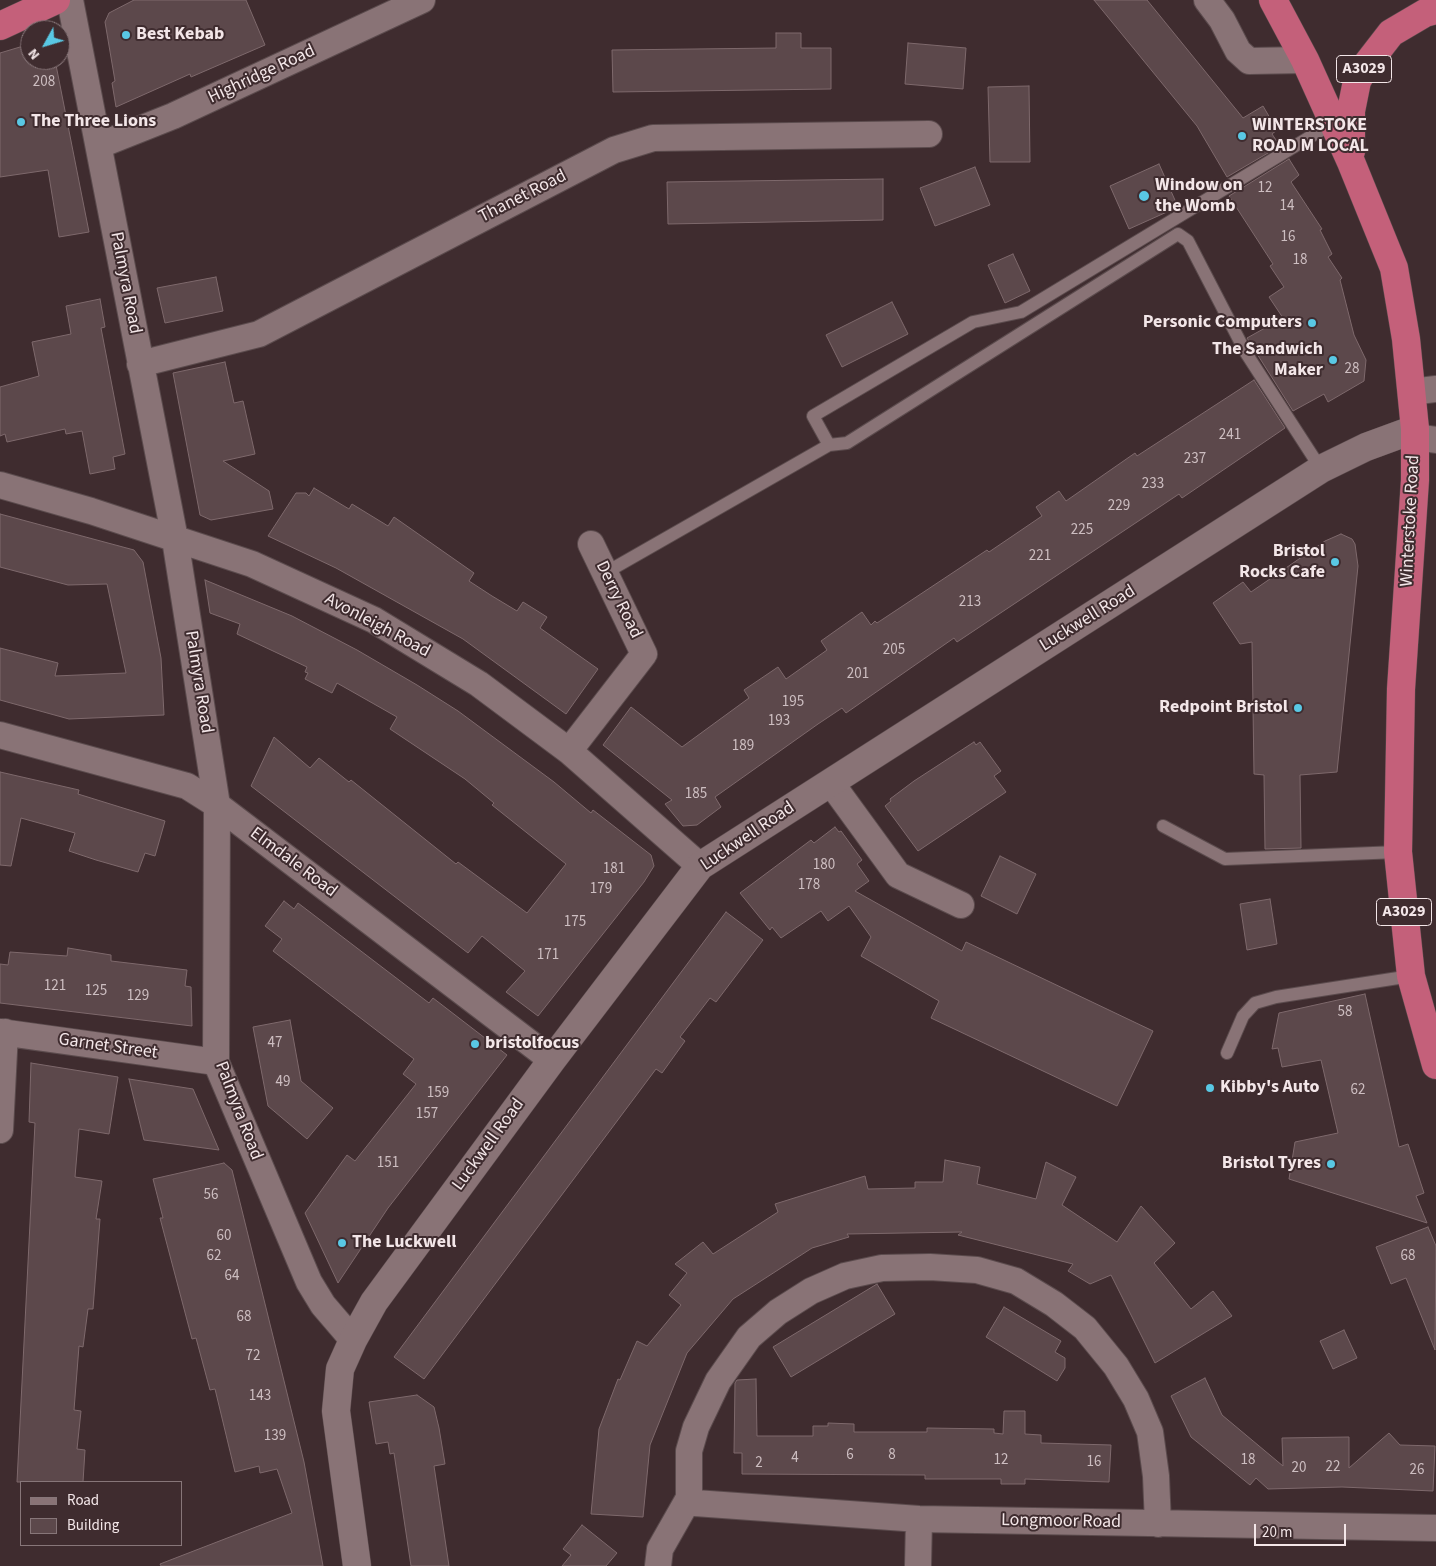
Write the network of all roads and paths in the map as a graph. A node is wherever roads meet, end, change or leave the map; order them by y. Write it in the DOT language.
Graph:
graph roads {
  1 [pos="70,0"];
  2 [pos="422,0"];
  3 [pos="1207,0"];
  4 [pos="1272,0"];
  5 [pos="1436,10"];
  6 [pos="1305,60"];
  7 [pos="1333,122"];
  8 [pos="929,134"];
  9 [pos="100,145"];
  10 [pos="1351,162"];
  11 [pos="140,364"];
  12 [pos="1424,390"];
  13 [pos="1422,435"];
  14 [pos="829,445"];
  15 [pos="1321,469"];
  16 [pos="0,486"];
  17 [pos="175,539"];
  18 [pos="591,544"];
  19 [pos="605,572"];
  20 [pos="0,735"];
  21 [pos="570,750"];
  22 [pos="831,783"];
  23 [pos="217,805"];
  24 [pos="1163,826"];
  25 [pos="1398,852"];
  26 [pos="700,866"];
  27 [pos="961,905"];
  28 [pos="1411,976"];
  29 [pos="2,1032"];
  30 [pos="1226,1052"];
  31 [pos="552,1060"];
  32 [pos="216,1062"];
  33 [pos="1436,1066"];
  34 [pos="0,1130"];
  35 [pos="353,1340"];
  36 [pos="689,1498"];
  37 [pos="919,1519"];
  38 [pos="1158,1524"];
  39 [pos="1436,1528"];
  40 [pos="358,1566"];
  41 [pos="658,1566"];
  42 [pos="918,1566"];
  1 -- 9 [label="street, Palmyra Road"];
  2 -- 9 [label="street, Highridge Road"];
  3 -- 6 [label="street"];
  4 -- 6 [label="highway, Winterstoke Road / A3029"];
  5 -- 10 [label="highway, A3029"];
  6 -- 7 [label="highway, Winterstoke Road / A3029"];
  7 -- 10 [label="highway, Winterstoke Road / A3029"];
  7 -- 14 [label="lane"];
  8 -- 11 [label="street, Thanet Road"];
  9 -- 11 [label="street, Palmyra Road"];
  10 -- 12 [label="highway, Winterstoke Road / A3029"];
  11 -- 17 [label="street, Palmyra Road"];
  12 -- 13 [label="highway, Winterstoke Road / A3029"];
  13 -- 15 [label="street, Luckwell Road"];
  13 -- 25 [label="highway, Winterstoke Road / A3029"];
  14 -- 15 [label="lane"];
  14 -- 19 [label="lane"];
  15 -- 22 [label="street, Luckwell Road"];
  16 -- 17 [label="street, Avonleigh Road"];
  17 -- 21 [label="street, Avonleigh Road"];
  17 -- 23 [label="street, Palmyra Road"];
  18 -- 19 [label="street, Derry Road"];
  19 -- 21 [label="street, Derry Road"];
  20 -- 23 [label="street, Elmdale Road"];
  21 -- 26 [label="street, Avonleigh Road"];
  22 -- 26 [label="street, Luckwell Road"];
  22 -- 27 [label="street"];
  23 -- 31 [label="street, Elmdale Road"];
  23 -- 32 [label="street, Palmyra Road"];
  24 -- 25 [label="lane"];
  25 -- 28 [label="highway, Winterstoke Road / A3029"];
  26 -- 31 [label="street, Luckwell Road"];
  28 -- 30 [label="lane"];
  28 -- 33 [label="highway, Winterstoke Road / A3029"];
  29 -- 32 [label="street, Garnet Street"];
  29 -- 34 [label="street"];
  31 -- 35 [label="street, Luckwell Road"];
  32 -- 35 [label="street, Palmyra Road"];
  35 -- 40 [label="street, Luckwell Road"];
  36 -- 37 [label="street, Longmoor Road"];
  36 -- 38 [label="street"];
  36 -- 41 [label="street"];
  37 -- 38 [label="street, Longmoor Road"];
  37 -- 42 [label="street"];
  38 -- 39 [label="street, Longmoor Road"];
}
